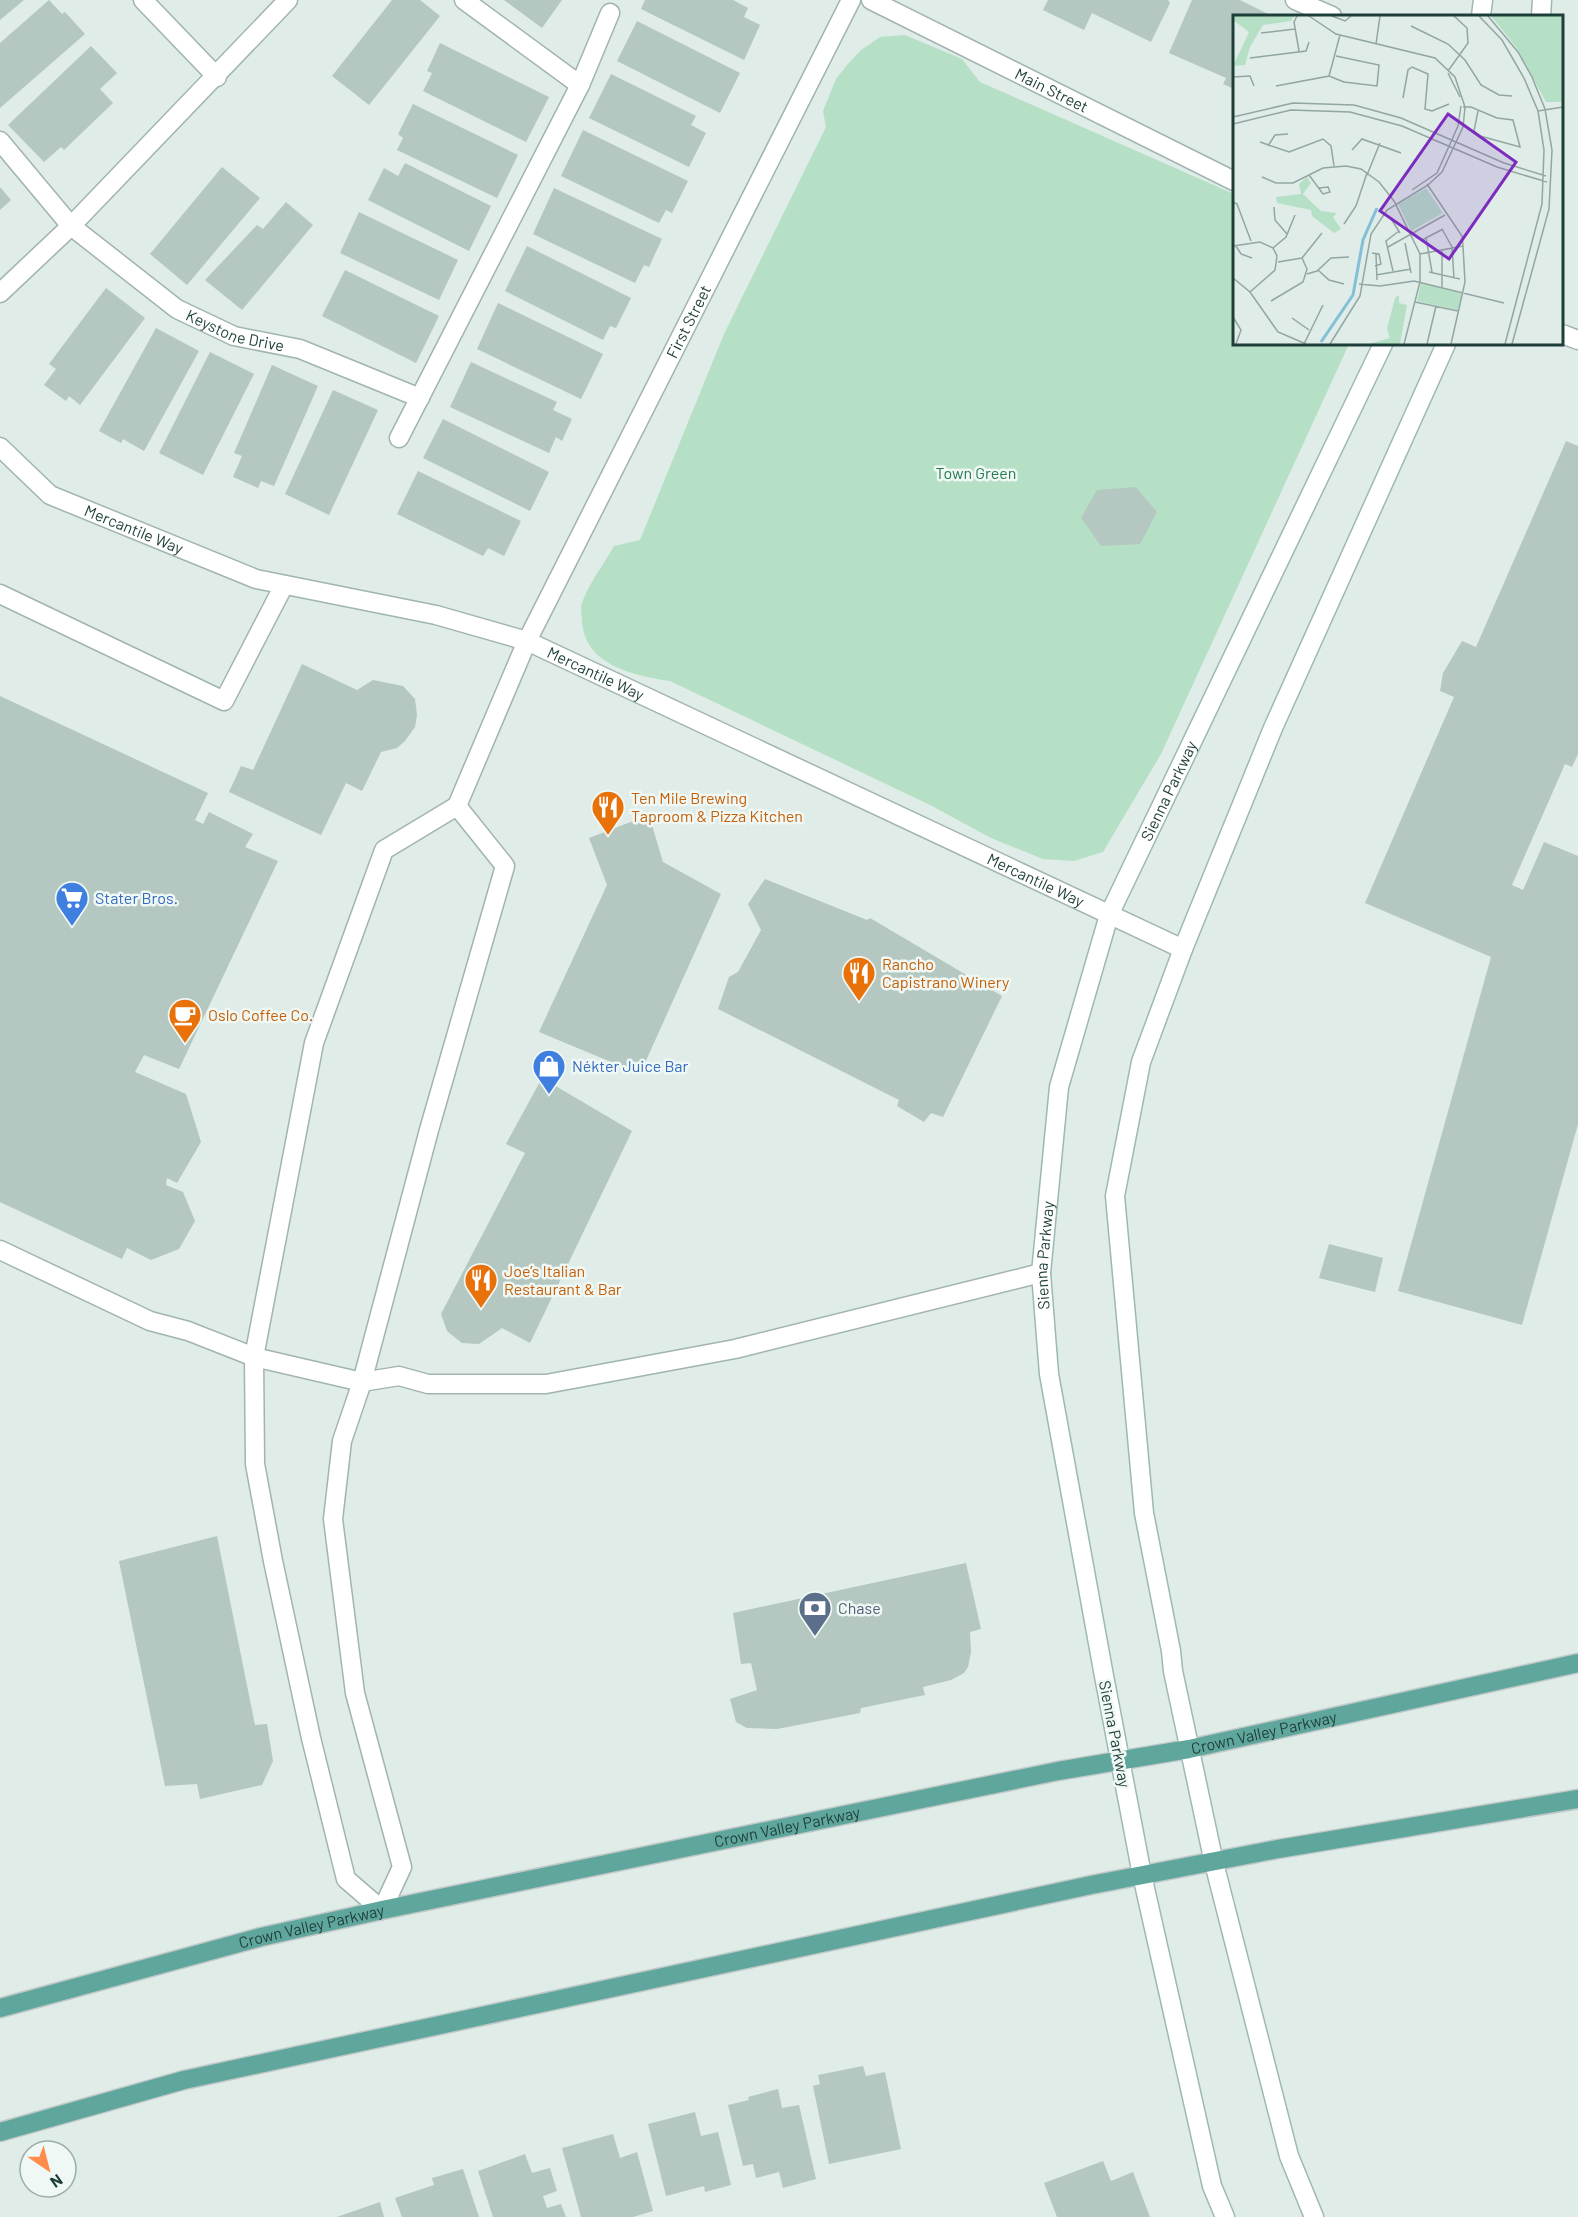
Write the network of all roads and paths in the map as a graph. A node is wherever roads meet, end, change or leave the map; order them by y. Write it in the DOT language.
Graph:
graph roads {
  1 [pos="143,0"];
  2 [pos="288,0"];
  3 [pos="464,0"];
  4 [pos="851,0"];
  5 [pos="871,0"];
  6 [pos="1295,0"];
  7 [pos="1483,0"];
  8 [pos="1542,0"];
  9 [pos="610,13"];
  10 [pos="1330,15"];
  11 [pos="1481,15"];
  12 [pos="1541,15"];
  13 [pos="217,77"];
  14 [pos="580,85"];
  15 [pos="0,141"];
  16 [pos="1233,181"];
  17 [pos="71,226"];
  18 [pos="0,293"];
  19 [pos="1563,334"];
  20 [pos="1578,340"];
  21 [pos="1383,345"];
  22 [pos="1446,345"];
  23 [pos="420,398"];
  24 [pos="399,438"];
  25 [pos="0,447"];
  26 [pos="285,585"];
  27 [pos="0,594"];
  28 [pos="527,641"];
  29 [pos="457,806"];
  30 [pos="1109,915"];
  31 [pos="1182,949"];
  32 [pos="0,1250"];
  33 [pos="1041,1273"];
  34 [pos="254,1357"];
  35 [pos="362,1382"];
  36 [pos="1578,1663"];
  37 [pos="1189,1749"];
  38 [pos="1121,1761"];
  39 [pos="1578,1799"];
  40 [pos="1214,1863"];
  41 [pos="1142,1875"];
  42 [pos="382,1910"];
  43 [pos="0,2008"];
  44 [pos="0,2132"];
  45 [pos="1225,2217"];
  46 [pos="1314,2217"];
  1 -- 13 [label="street"];
  2 -- 13 [label="street"];
  3 -- 14 [label="street"];
  4 -- 28 [label="street, First Street"];
  5 -- 16 [label="street, Main Street"];
  6 -- 10 [label="street"];
  7 -- 11 [label="street"];
  8 -- 12 [label="street"];
  9 -- 14 [label="street"];
  13 -- 17 [label="street"];
  14 -- 23 [label="street"];
  15 -- 17 [label="street, Keystone Drive"];
  17 -- 18 [label="street"];
  17 -- 23 [label="street, Keystone Drive"];
  19 -- 20 [label="street"];
  21 -- 30 [label="street, Sienna Parkway"];
  22 -- 31 [label="street"];
  23 -- 24 [label="street"];
  25 -- 26 [label="street, Mercantile Way"];
  26 -- 27 [label="street"];
  26 -- 28 [label="street, Mercantile Way"];
  28 -- 29 [label="street, First Street"];
  28 -- 30 [label="street, Mercantile Way"];
  29 -- 34 [label="street"];
  29 -- 35 [label="street"];
  30 -- 31 [label="street, Mercantile Way"];
  30 -- 33 [label="street, Sienna Parkway"];
  31 -- 37 [label="street"];
  32 -- 34 [label="street"];
  33 -- 35 [label="street"];
  33 -- 38 [label="street, Sienna Parkway"];
  34 -- 35 [label="street"];
  34 -- 42 [label="street"];
  35 -- 42 [label="street"];
  36 -- 37 [label="main road, Crown Valley Parkway"];
  37 -- 38 [label="main road, Crown Valley Parkway"];
  37 -- 40 [label="street"];
  38 -- 41 [label="street, Sienna Parkway"];
  38 -- 42 [label="main road, Crown Valley Parkway"];
  39 -- 40 [label="main road"];
  40 -- 41 [label="main road"];
  40 -- 46 [label="street"];
  41 -- 44 [label="main road"];
  41 -- 45 [label="street, Sienna Parkway"];
  42 -- 43 [label="main road, Crown Valley Parkway"];
}
